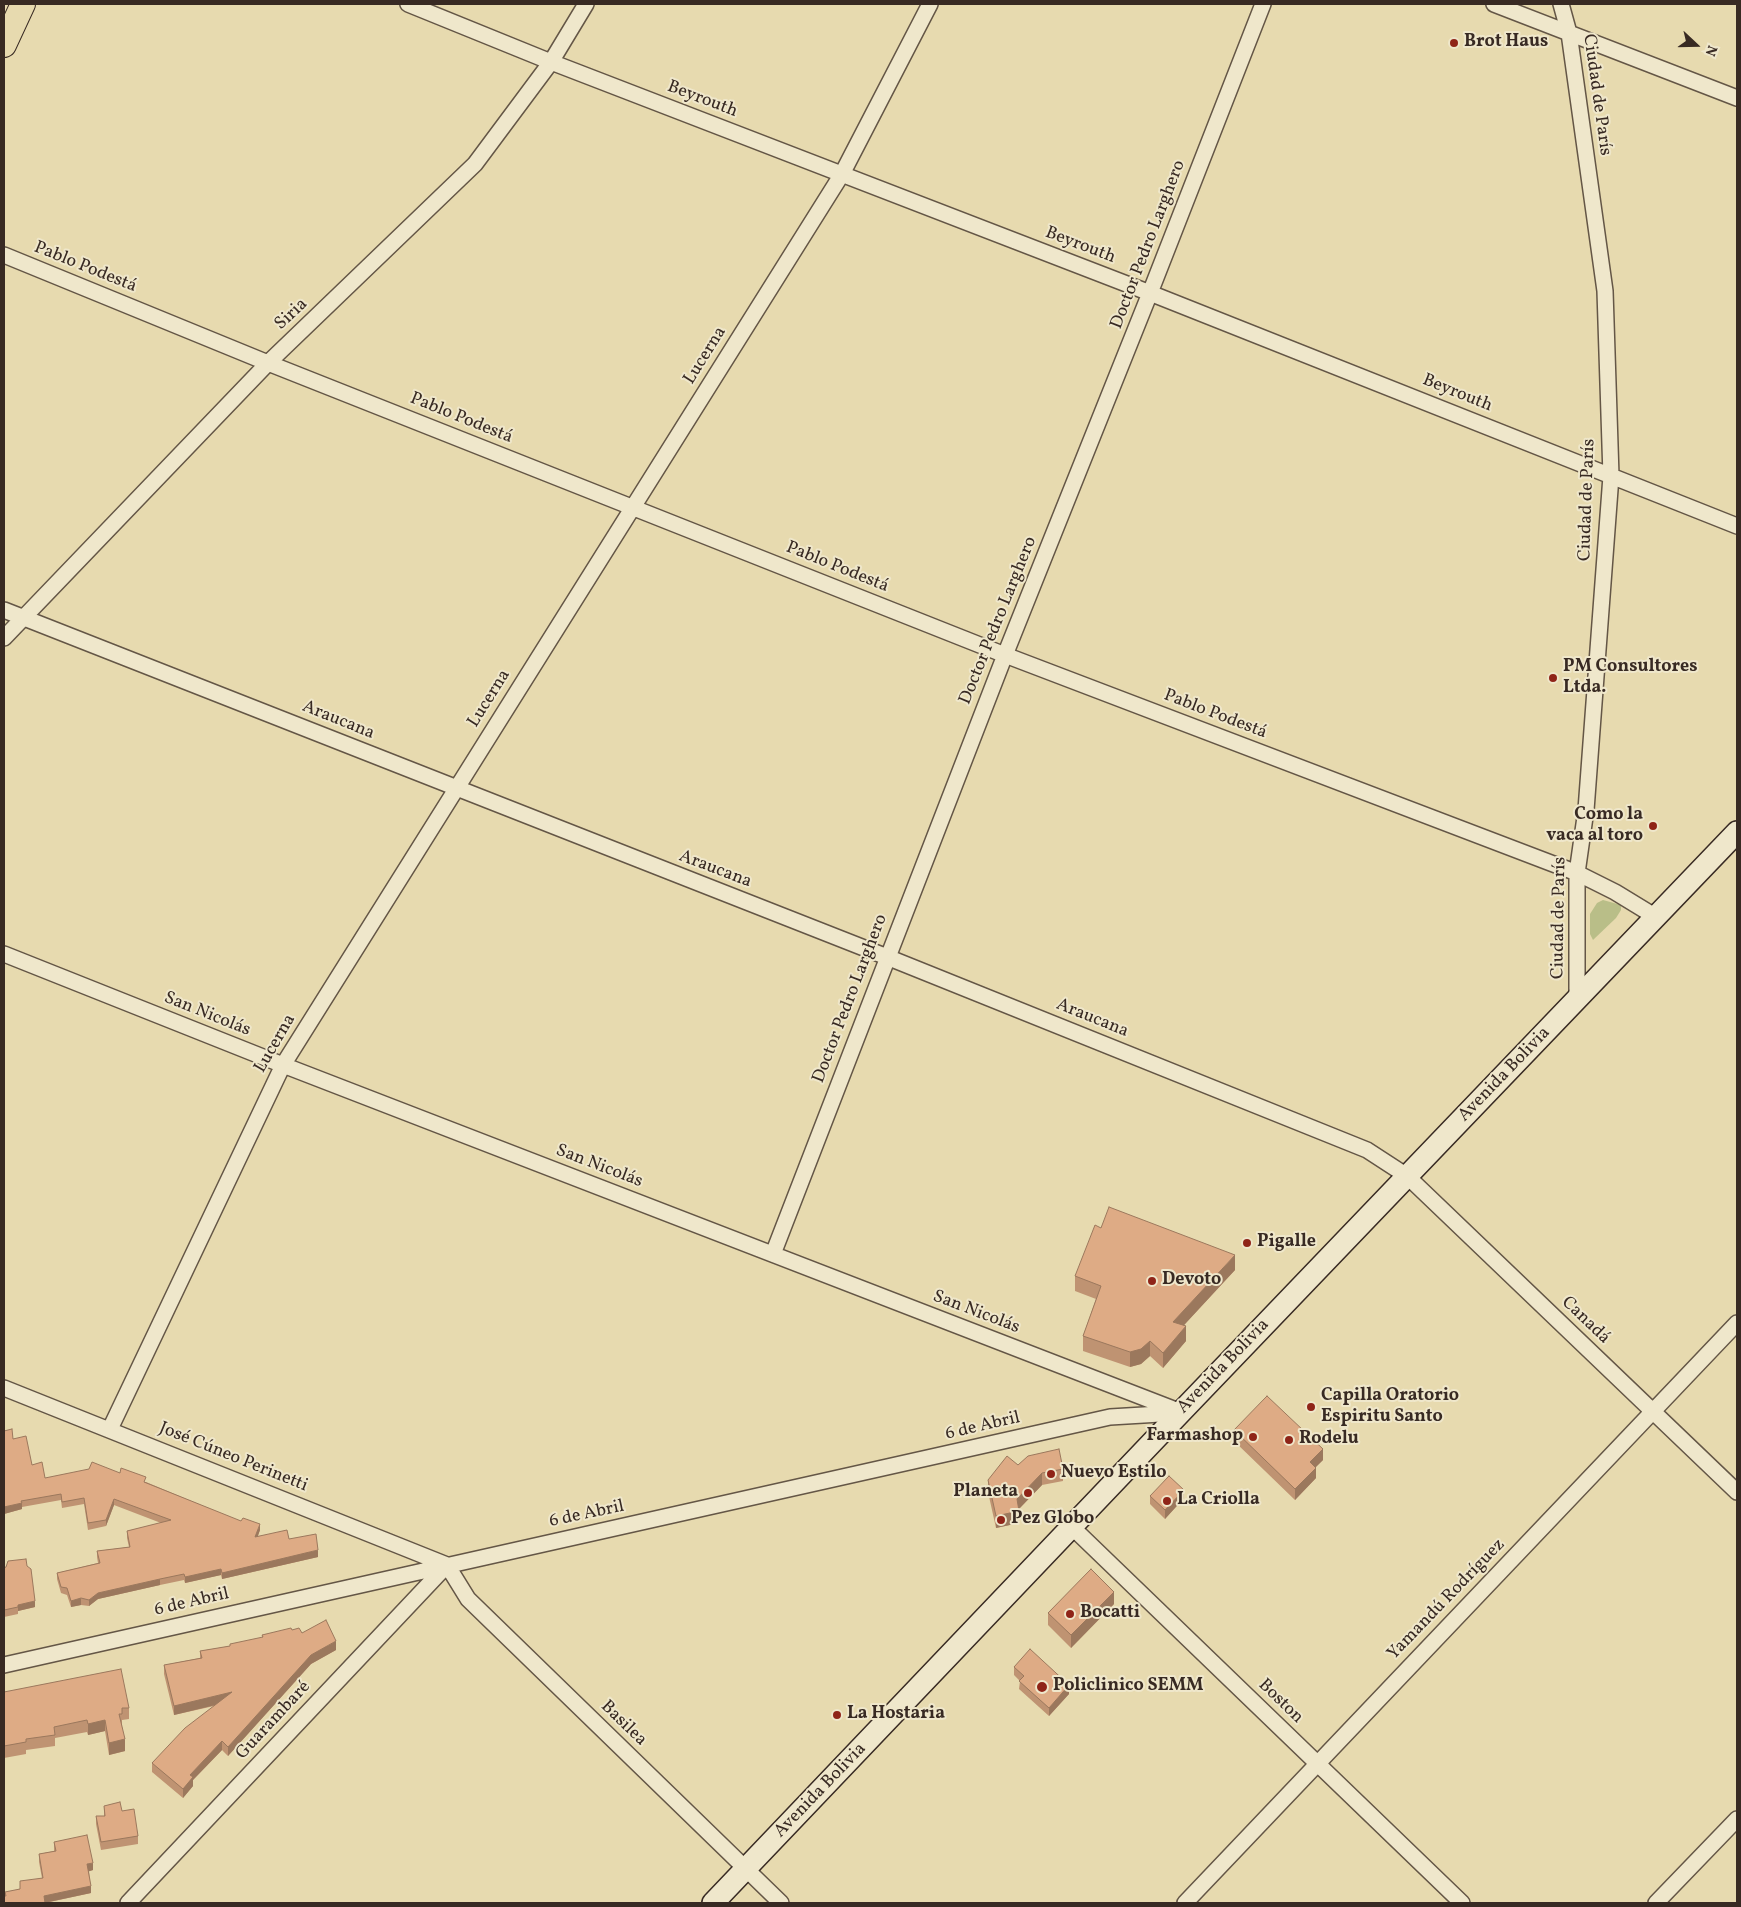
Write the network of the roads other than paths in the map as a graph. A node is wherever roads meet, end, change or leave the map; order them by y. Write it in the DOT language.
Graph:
graph roads {
  1 [pos="23,4"];
  2 [pos="408,4"];
  3 [pos="586,4"];
  4 [pos="930,4"];
  5 [pos="1263,4"];
  6 [pos="1494,4"];
  7 [pos="1561,4"];
  8 [pos="1569,33"];
  9 [pos="4,45"];
  10 [pos="551,62"];
  11 [pos="1737,98"];
  12 [pos="842,174"];
  13 [pos="4,255"];
  14 [pos="1150,293"];
  15 [pos="268,363"];
  16 [pos="1611,476"];
  17 [pos="632,507"];
  18 [pos="1737,526"];
  19 [pos="4,610"];
  20 [pos="23,617"];
  21 [pos="4,638"];
  22 [pos="1005,655"];
  23 [pos="456,788"];
  24 [pos="1737,832"];
  25 [pos="1577,873"];
  26 [pos="1656,917"];
  27 [pos="4,954"];
  28 [pos="888,957"];
  29 [pos="1577,999"];
  30 [pos="283,1065"];
  31 [pos="1408,1176"];
  32 [pos="773,1254"];
  33 [pos="1737,1323"];
  34 [pos="4,1388"];
  35 [pos="1652,1411"];
  36 [pos="1180,1412"];
  37 [pos="110,1429"];
  38 [pos="1737,1492"];
  39 [pos="1072,1527"];
  40 [pos="447,1565"];
  41 [pos="4,1664"];
  42 [pos="1317,1764"];
  43 [pos="1737,1820"];
  44 [pos="746,1869"];
  45 [pos="128,1903"];
  46 [pos="713,1903"];
  47 [pos="781,1903"];
  48 [pos="1185,1903"];
  49 [pos="1462,1903"];
  50 [pos="1656,1903"];
  1 -- 9 [label="main road"];
  2 -- 10 [label="street, Beyrouth"];
  3 -- 10 [label="street, Siria"];
  4 -- 12 [label="street, Lucerna"];
  5 -- 14 [label="street, Doctor Pedro Larghero"];
  6 -- 8 [label="street"];
  7 -- 8 [label="street, Ciudad de París"];
  8 -- 11 [label="street"];
  8 -- 16 [label="street, Ciudad de París"];
  10 -- 12 [label="street, Beyrouth"];
  10 -- 15 [label="street, Siria"];
  12 -- 14 [label="street, Beyrouth"];
  12 -- 17 [label="street, Lucerna"];
  13 -- 15 [label="street, Pablo Podestá"];
  14 -- 16 [label="street, Beyrouth"];
  14 -- 22 [label="street, Doctor Pedro Larghero"];
  15 -- 17 [label="street, Pablo Podestá"];
  15 -- 20 [label="street, Siria"];
  16 -- 18 [label="street, Beyrouth"];
  16 -- 25 [label="street, Ciudad de París"];
  17 -- 22 [label="street, Pablo Podestá"];
  17 -- 23 [label="street, Lucerna"];
  19 -- 20 [label="street, Araucana"];
  20 -- 21 [label="street, Siria"];
  20 -- 23 [label="street, Araucana"];
  22 -- 25 [label="street, Pablo Podestá"];
  22 -- 28 [label="street, Doctor Pedro Larghero"];
  23 -- 28 [label="street, Araucana"];
  23 -- 30 [label="street, Lucerna"];
  24 -- 26 [label="street, Avenida Bolivia"];
  25 -- 26 [label="street, Pablo Podestá"];
  25 -- 29 [label="street, Ciudad de París"];
  26 -- 29 [label="street, Avenida Bolivia"];
  27 -- 30 [label="street, San Nicolás"];
  28 -- 31 [label="street, Araucana"];
  28 -- 32 [label="street, Doctor Pedro Larghero"];
  29 -- 31 [label="street, Avenida Bolivia"];
  30 -- 32 [label="street, San Nicolás"];
  30 -- 37 [label="street, Lucerna"];
  31 -- 35 [label="street, Canadá"];
  31 -- 36 [label="street, Avenida Bolivia"];
  32 -- 36 [label="street, San Nicolás"];
  33 -- 35 [label="street, Yamandú Rodríguez"];
  34 -- 37 [label="street, José Cúneo Perinetti"];
  35 -- 38 [label="street, Canadá"];
  35 -- 42 [label="street, Yamandú Rodríguez"];
  36 -- 39 [label="street, Avenida Bolivia"];
  36 -- 40 [label="street, 6 de Abril"];
  37 -- 40 [label="street, José Cúneo Perinetti"];
  39 -- 42 [label="street, Boston"];
  39 -- 44 [label="street, Avenida Bolivia"];
  40 -- 41 [label="street, 6 de Abril"];
  40 -- 44 [label="street, Basilea"];
  40 -- 45 [label="street, Guarambaré"];
  42 -- 48 [label="street, Yamandú Rodríguez"];
  42 -- 49 [label="street, Boston"];
  43 -- 50 [label="street"];
  44 -- 46 [label="street, Avenida Bolivia"];
  44 -- 47 [label="street, Basilea"];
}
